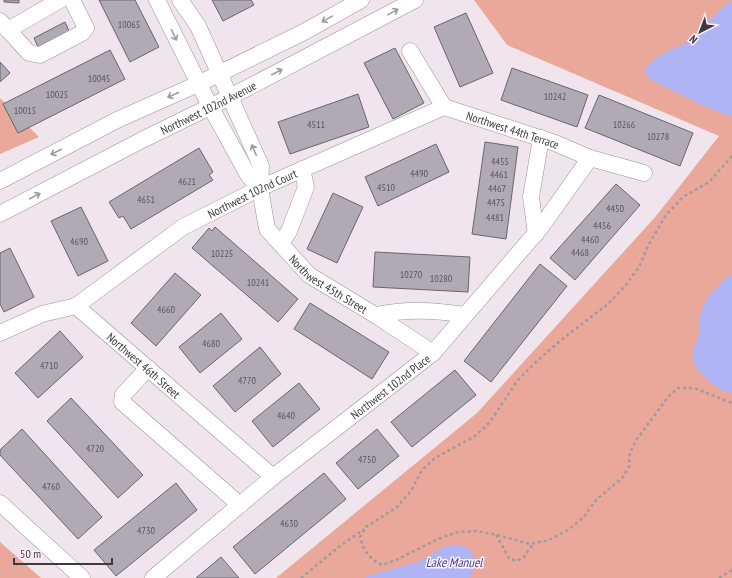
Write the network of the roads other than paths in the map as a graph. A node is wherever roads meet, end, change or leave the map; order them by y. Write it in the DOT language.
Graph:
graph roads {
  1 [pos="60,0"];
  2 [pos="72,0"];
  3 [pos="157,0"];
  4 [pos="180,0"];
  5 [pos="361,0"];
  6 [pos="415,0"];
  7 [pos="4,25"];
  8 [pos="410,51"];
  9 [pos="219,74"];
  10 [pos="198,84"];
  11 [pos="230,97"];
  12 [pos="210,106"];
  13 [pos="444,107"];
  14 [pos="541,138"];
  15 [pos="590,158"];
  16 [pos="302,169"];
  17 [pos="644,173"];
  18 [pos="0,181"];
  19 [pos="260,188"];
  20 [pos="0,214"];
  21 [pos="536,234"];
  22 [pos="281,244"];
  23 [pos="76,306"];
  24 [pos="376,315"];
  25 [pos="466,315"];
  26 [pos="0,333"];
  27 [pos="433,353"];
  28 [pos="148,368"];
  29 [pos="273,477"];
  30 [pos="0,503"];
  31 [pos="240,505"];
  32 [pos="82,578"];
  33 [pos="153,578"];
  1 -- 7 [label="street"];
  2 -- 7 [label="street"];
  3 -- 10 [label="street, one-way"];
  4 -- 9 [label="street"];
  5 -- 9 [label="street, Northwest 102nd Avenue, one-way"];
  11 -- 6 [label="street, Northwest 102nd Avenue, one-way"];
  8 -- 13 [label="street"];
  9 -- 10 [label="street, Northwest 102nd Avenue"];
  9 -- 11 [label="street, Northwest 45th Street"];
  10 -- 12 [label="street"];
  10 -- 18 [label="street, Northwest 102nd Avenue, one-way"];
  11 -- 12 [label="street, Northwest 102nd Avenue"];
  19 -- 11 [label="street, Northwest 45th Street, one-way"];
  12 -- 19 [label="street"];
  20 -- 12 [label="street, Northwest 102nd Avenue, one-way"];
  13 -- 14 [label="street, Northwest 44th Terrace"];
  13 -- 16 [label="street, Northwest 102nd Court"];
  14 -- 15 [label="street, Northwest 44th Terrace"];
  14 -- 21 [label="street"];
  15 -- 17 [label="street, Northwest 44th Terrace"];
  15 -- 21 [label="street, Northwest 102nd Place"];
  16 -- 19 [label="street, Northwest 102nd Court"];
  16 -- 22 [label="street"];
  19 -- 22 [label="street, Northwest 45th Street"];
  19 -- 23 [label="street, Northwest 102nd Court"];
  21 -- 25 [label="street, Northwest 102nd Place"];
  22 -- 24 [label="street, Northwest 45th Street"];
  23 -- 26 [label="street"];
  23 -- 28 [label="street, Northwest 46th Street"];
  24 -- 25 [label="street"];
  24 -- 27 [label="street, Northwest 45th Street"];
  25 -- 27 [label="street, Northwest 102nd Place"];
  27 -- 29 [label="street, Northwest 102nd Place"];
  28 -- 29 [label="street, Northwest 46th Street"];
  28 -- 31 [label="street"];
  29 -- 31 [label="street, Northwest 102nd Place"];
  30 -- 32 [label="street"];
  31 -- 33 [label="street, Northwest 102nd Place"];
}
